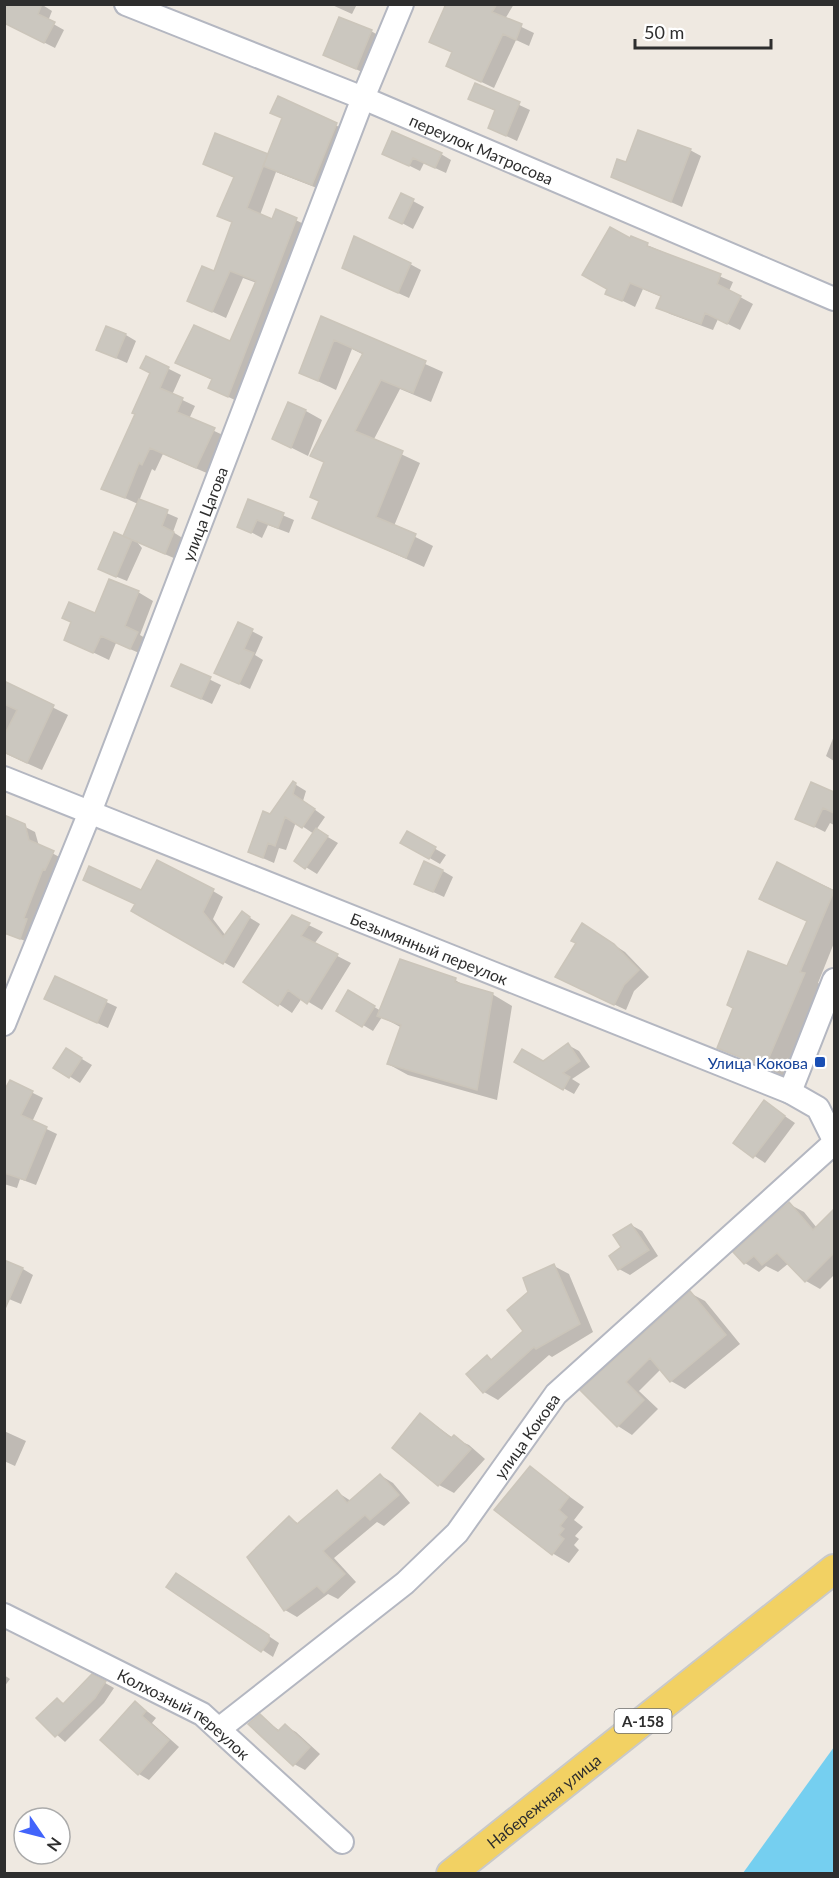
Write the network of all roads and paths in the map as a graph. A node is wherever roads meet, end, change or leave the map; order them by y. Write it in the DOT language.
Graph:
graph roads {
  1 [pos="126,4"];
  2 [pos="402,4"];
  3 [pos="363,98"];
  4 [pos="834,299"];
  5 [pos="4,778"];
  6 [pos="90,812"];
  7 [pos="834,980"];
  8 [pos="4,1024"];
  9 [pos="790,1092"];
  10 [pos="834,1141"];
  11 [pos="834,1569"];
  12 [pos="4,1615"];
  13 [pos="219,1730"];
  14 [pos="342,1842"];
  15 [pos="451,1874"];
  1 -- 3 [label="street, переулок Матросова"];
  2 -- 3 [label="street, улица Цагова"];
  3 -- 4 [label="street, переулок Матросова"];
  3 -- 6 [label="street, улица Цагова"];
  5 -- 6 [label="street, Безымянный переулок"];
  6 -- 8 [label="street, улица Цагова"];
  6 -- 9 [label="street, Безымянный переулок"];
  7 -- 9 [label="street"];
  9 -- 10 [label="street, Безымянный переулок"];
  10 -- 13 [label="street, улица Кокова"];
  11 -- 15 [label="main road, Набережная улица / А-158"];
  12 -- 13 [label="street, Колхозный переулок"];
  13 -- 14 [label="street, Колхозный переулок"];
}
